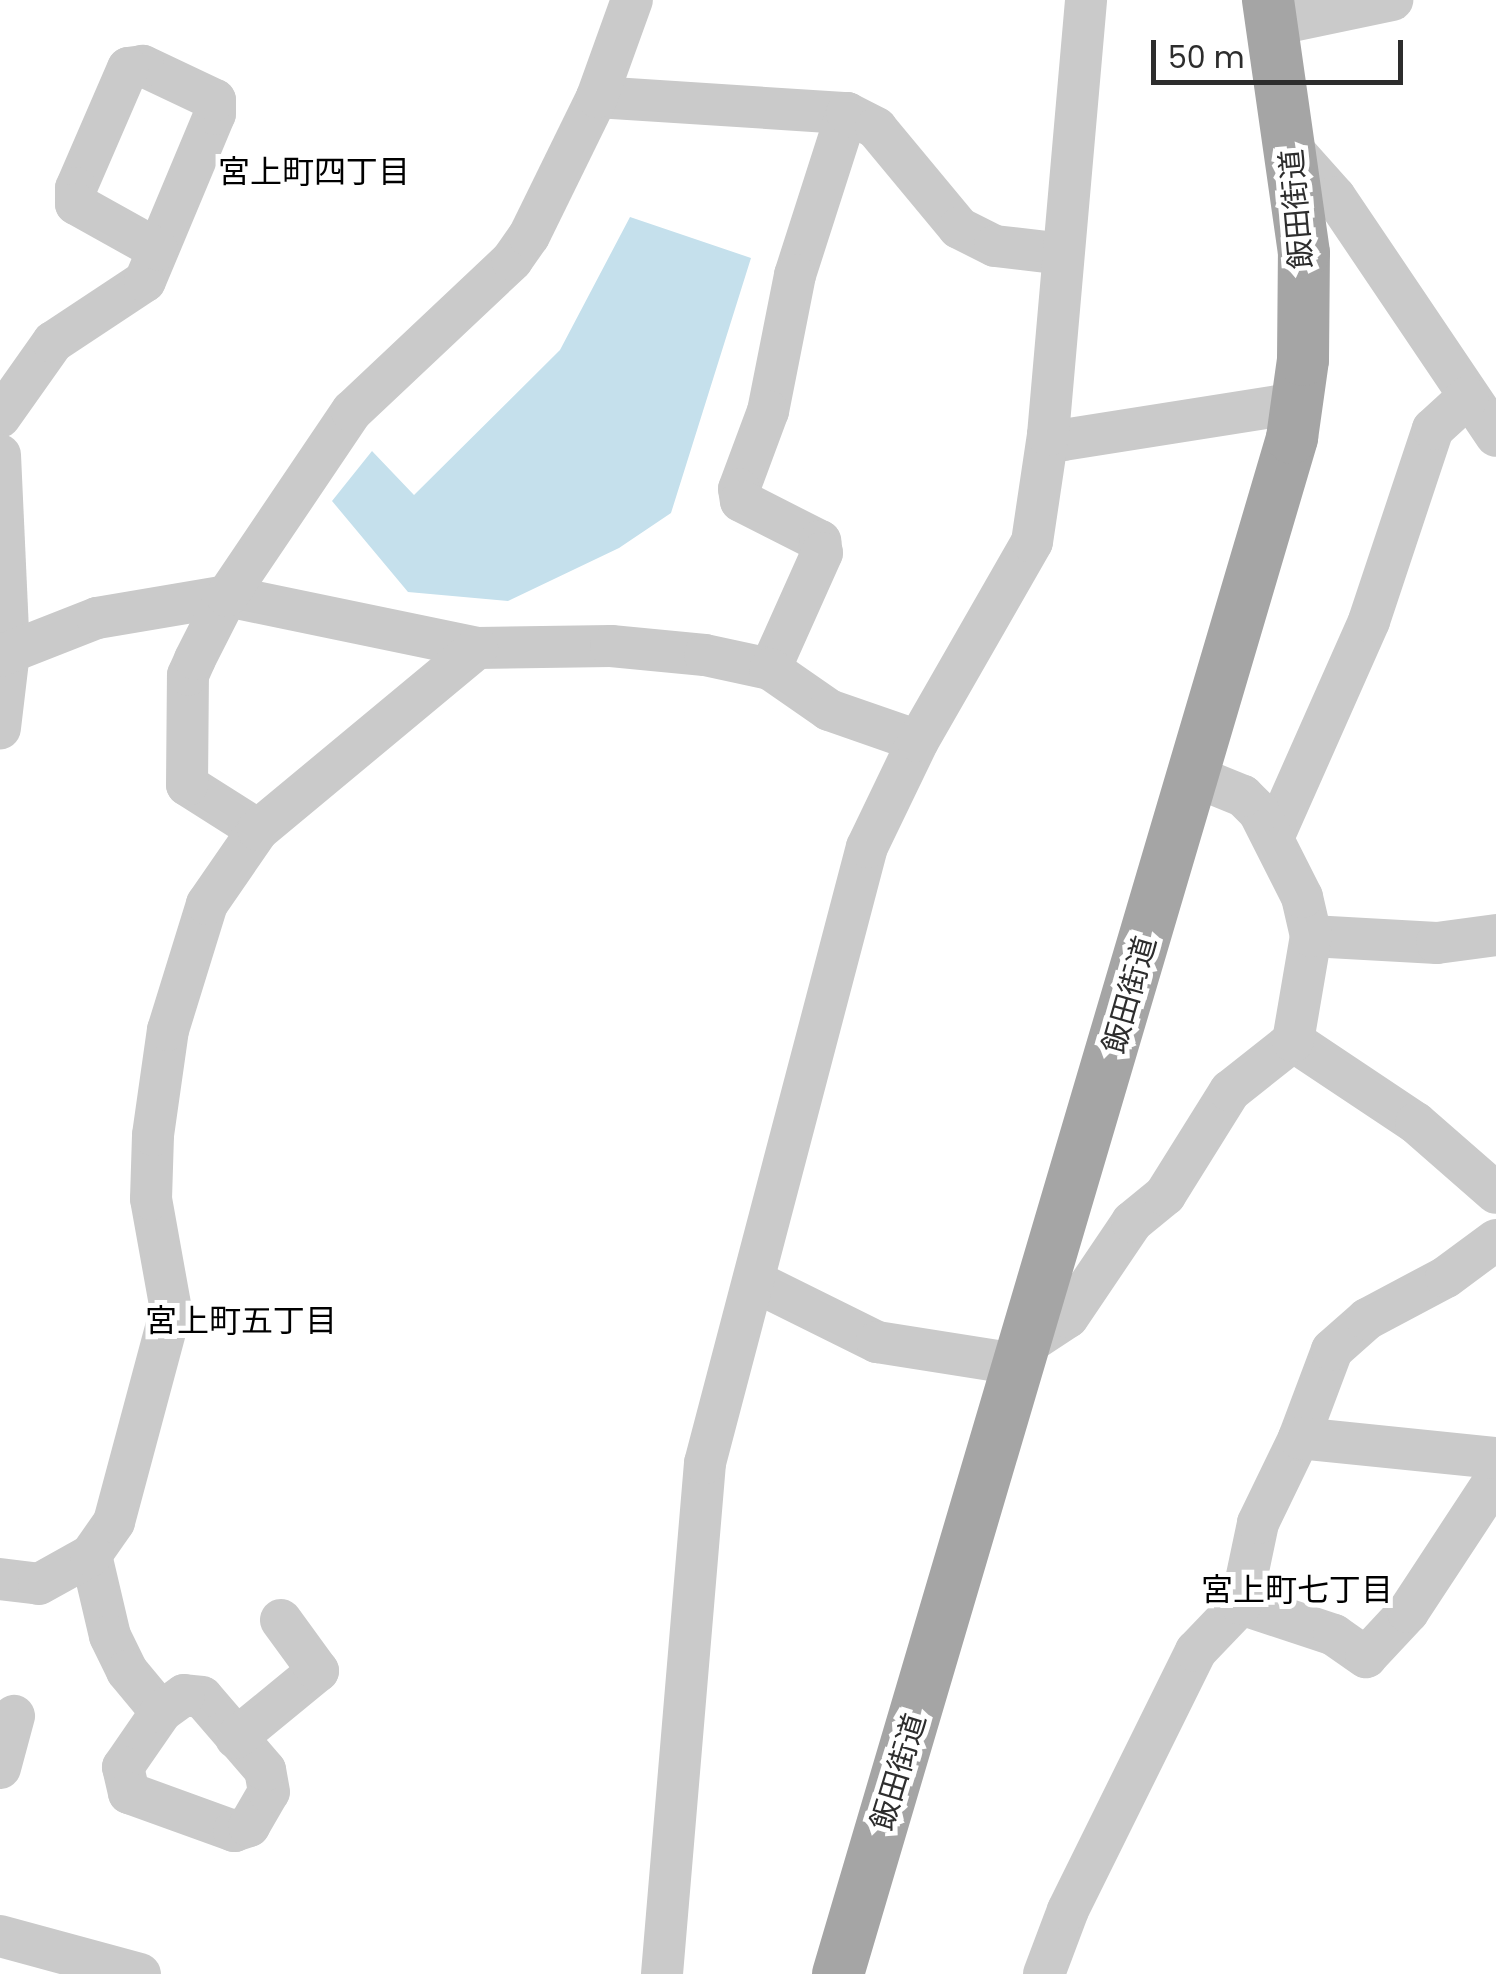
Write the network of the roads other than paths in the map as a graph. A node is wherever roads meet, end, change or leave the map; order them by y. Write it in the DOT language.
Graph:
graph roads {
  1 [pos="632,0"];
  2 [pos="1086,0"];
  3 [pos="1392,0"];
  4 [pos="1270,13"];
  5 [pos="597,97"];
  6 [pos="847,113"];
  7 [pos="1293,150"];
  8 [pos="158,249"];
  9 [pos="1063,254"];
  10 [pos="1468,396"];
  11 [pos="1296,404"];
  12 [pos="0,417"];
  13 [pos="1048,434"];
  14 [pos="1496,436"];
  15 [pos="0,455"];
  16 [pos="227,596"];
  17 [pos="477,648"];
  18 [pos="4,654"];
  19 [pos="770,669"];
  20 [pos="0,728"];
  21 [pos="918,741"];
  22 [pos="1194,776"];
  23 [pos="258,830"];
  24 [pos="1274,838"];
  25 [pos="1496,934"];
  26 [pos="1311,936"];
  27 [pos="1293,1041"];
  28 [pos="1496,1193"];
  29 [pos="1496,1240"];
  30 [pos="758,1283"];
  31 [pos="1026,1354"];
  32 [pos="1299,1438"];
  33 [pos="1496,1458"];
  34 [pos="1496,1478"];
  35 [pos="90,1556"];
  36 [pos="0,1580"];
  37 [pos="1240,1604"];
  38 [pos="281,1620"];
  39 [pos="161,1712"];
  40 [pos="14,1716"];
  41 [pos="236,1738"];
  42 [pos="0,1768"];
  43 [pos="0,1936"];
  44 [pos="140,1974"];
  45 [pos="662,1974"];
  46 [pos="838,1974"];
  47 [pos="1044,1974"];
  1 -- 5 [label="street"];
  2 -- 9 [label="street"];
  3 -- 4 [label="street"];
  4 -- 7 [label="main road, 飯田街道"];
  5 -- 6 [label="street"];
  5 -- 16 [label="street"];
  6 -- 9 [label="street"];
  6 -- 19 [label="street"];
  7 -- 10 [label="street"];
  7 -- 11 [label="main road, 飯田街道"];
  8 -- 12 [label="street"];
  9 -- 13 [label="street"];
  10 -- 14 [label="street"];
  10 -- 24 [label="street"];
  11 -- 13 [label="street"];
  11 -- 22 [label="main road, 飯田街道"];
  13 -- 21 [label="street"];
  15 -- 18 [label="street"];
  16 -- 17 [label="street"];
  16 -- 18 [label="street"];
  16 -- 23 [label="street"];
  17 -- 19 [label="street"];
  17 -- 23 [label="street"];
  18 -- 20 [label="street"];
  19 -- 21 [label="street"];
  21 -- 30 [label="street"];
  22 -- 24 [label="street"];
  22 -- 31 [label="main road, 飯田街道"];
  23 -- 35 [label="street"];
  24 -- 26 [label="street"];
  25 -- 26 [label="street"];
  26 -- 27 [label="street"];
  27 -- 28 [label="street"];
  27 -- 31 [label="street"];
  29 -- 32 [label="street"];
  30 -- 31 [label="street"];
  30 -- 45 [label="street"];
  31 -- 46 [label="main road, 飯田街道"];
  32 -- 33 [label="street"];
  32 -- 37 [label="street"];
  34 -- 37 [label="street"];
  35 -- 36 [label="street"];
  35 -- 39 [label="street"];
  37 -- 47 [label="street"];
  38 -- 41 [label="street"];
  39 -- 41 [label="street"];
  39 -- 41 [label="street"];
  40 -- 42 [label="street"];
  43 -- 44 [label="street"];
}
